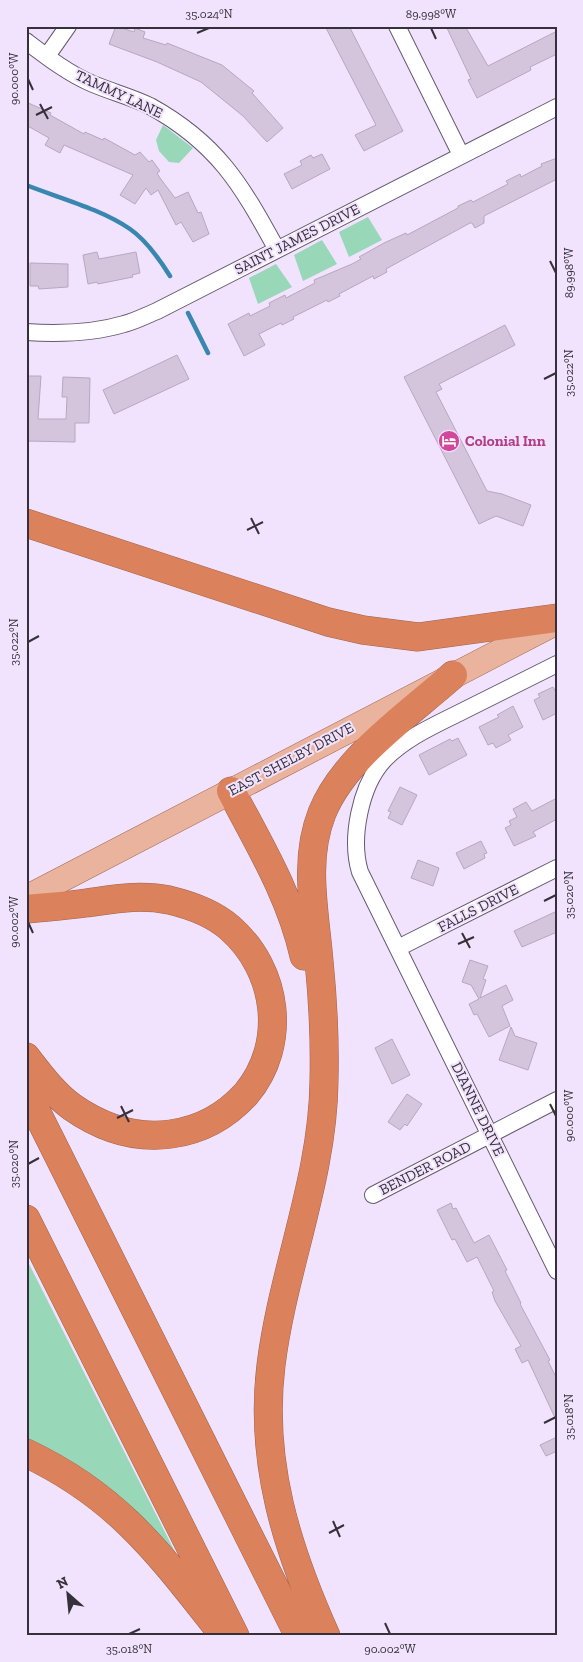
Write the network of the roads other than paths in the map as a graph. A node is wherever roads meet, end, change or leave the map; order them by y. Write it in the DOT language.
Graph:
graph roads {
  1 [pos="68,26"];
  2 [pos="396,26"];
  3 [pos="26,41"];
  4 [pos="47,56"];
  5 [pos="557,107"];
  6 [pos="461,155"];
  7 [pos="276,248"];
  8 [pos="26,332"];
  9 [pos="26,523"];
  10 [pos="557,618"];
  11 [pos="557,622"];
  12 [pos="557,664"];
  13 [pos="453,675"];
  14 [pos="231,791"];
  15 [pos="557,868"];
  16 [pos="26,898"];
  17 [pos="26,909"];
  18 [pos="398,948"];
  19 [pos="324,1053"];
  20 [pos="26,1057"];
  21 [pos="26,1091"];
  22 [pos="557,1100"];
  23 [pos="490,1134"];
  24 [pos="373,1195"];
  25 [pos="26,1219"];
  26 [pos="557,1271"];
  27 [pos="26,1453"];
  28 [pos="224,1636"];
  29 [pos="235,1636"];
  30 [pos="299,1636"];
  31 [pos="326,1636"];
  1 -- 4 [label="street"];
  2 -- 6 [label="street"];
  3 -- 4 [label="street, TAMMY LANE"];
  4 -- 7 [label="street, TAMMY LANE"];
  5 -- 6 [label="street, SAINT JAMES DRIVE"];
  6 -- 7 [label="street, SAINT JAMES DRIVE"];
  7 -- 8 [label="street, SAINT JAMES DRIVE"];
  9 -- 10 [label="highway"];
  11 -- 13 [label="main road, EAST SHELBY DRIVE"];
  12 -- 18 [label="street, DIANNE DRIVE"];
  13 -- 14 [label="main road, EAST SHELBY DRIVE"];
  13 -- 19 [label="highway"];
  14 -- 16 [label="main road, EAST SHELBY DRIVE"];
  14 -- 19 [label="highway"];
  15 -- 18 [label="street, FALLS DRIVE"];
  17 -- 20 [label="highway"];
  18 -- 23 [label="street, DIANNE DRIVE"];
  19 -- 31 [label="highway"];
  21 -- 30 [label="highway"];
  22 -- 23 [label="street, BENDER ROAD"];
  23 -- 24 [label="street, BENDER ROAD"];
  23 -- 26 [label="street, DIANNE DRIVE"];
  25 -- 29 [label="highway"];
  27 -- 28 [label="highway"];
}
